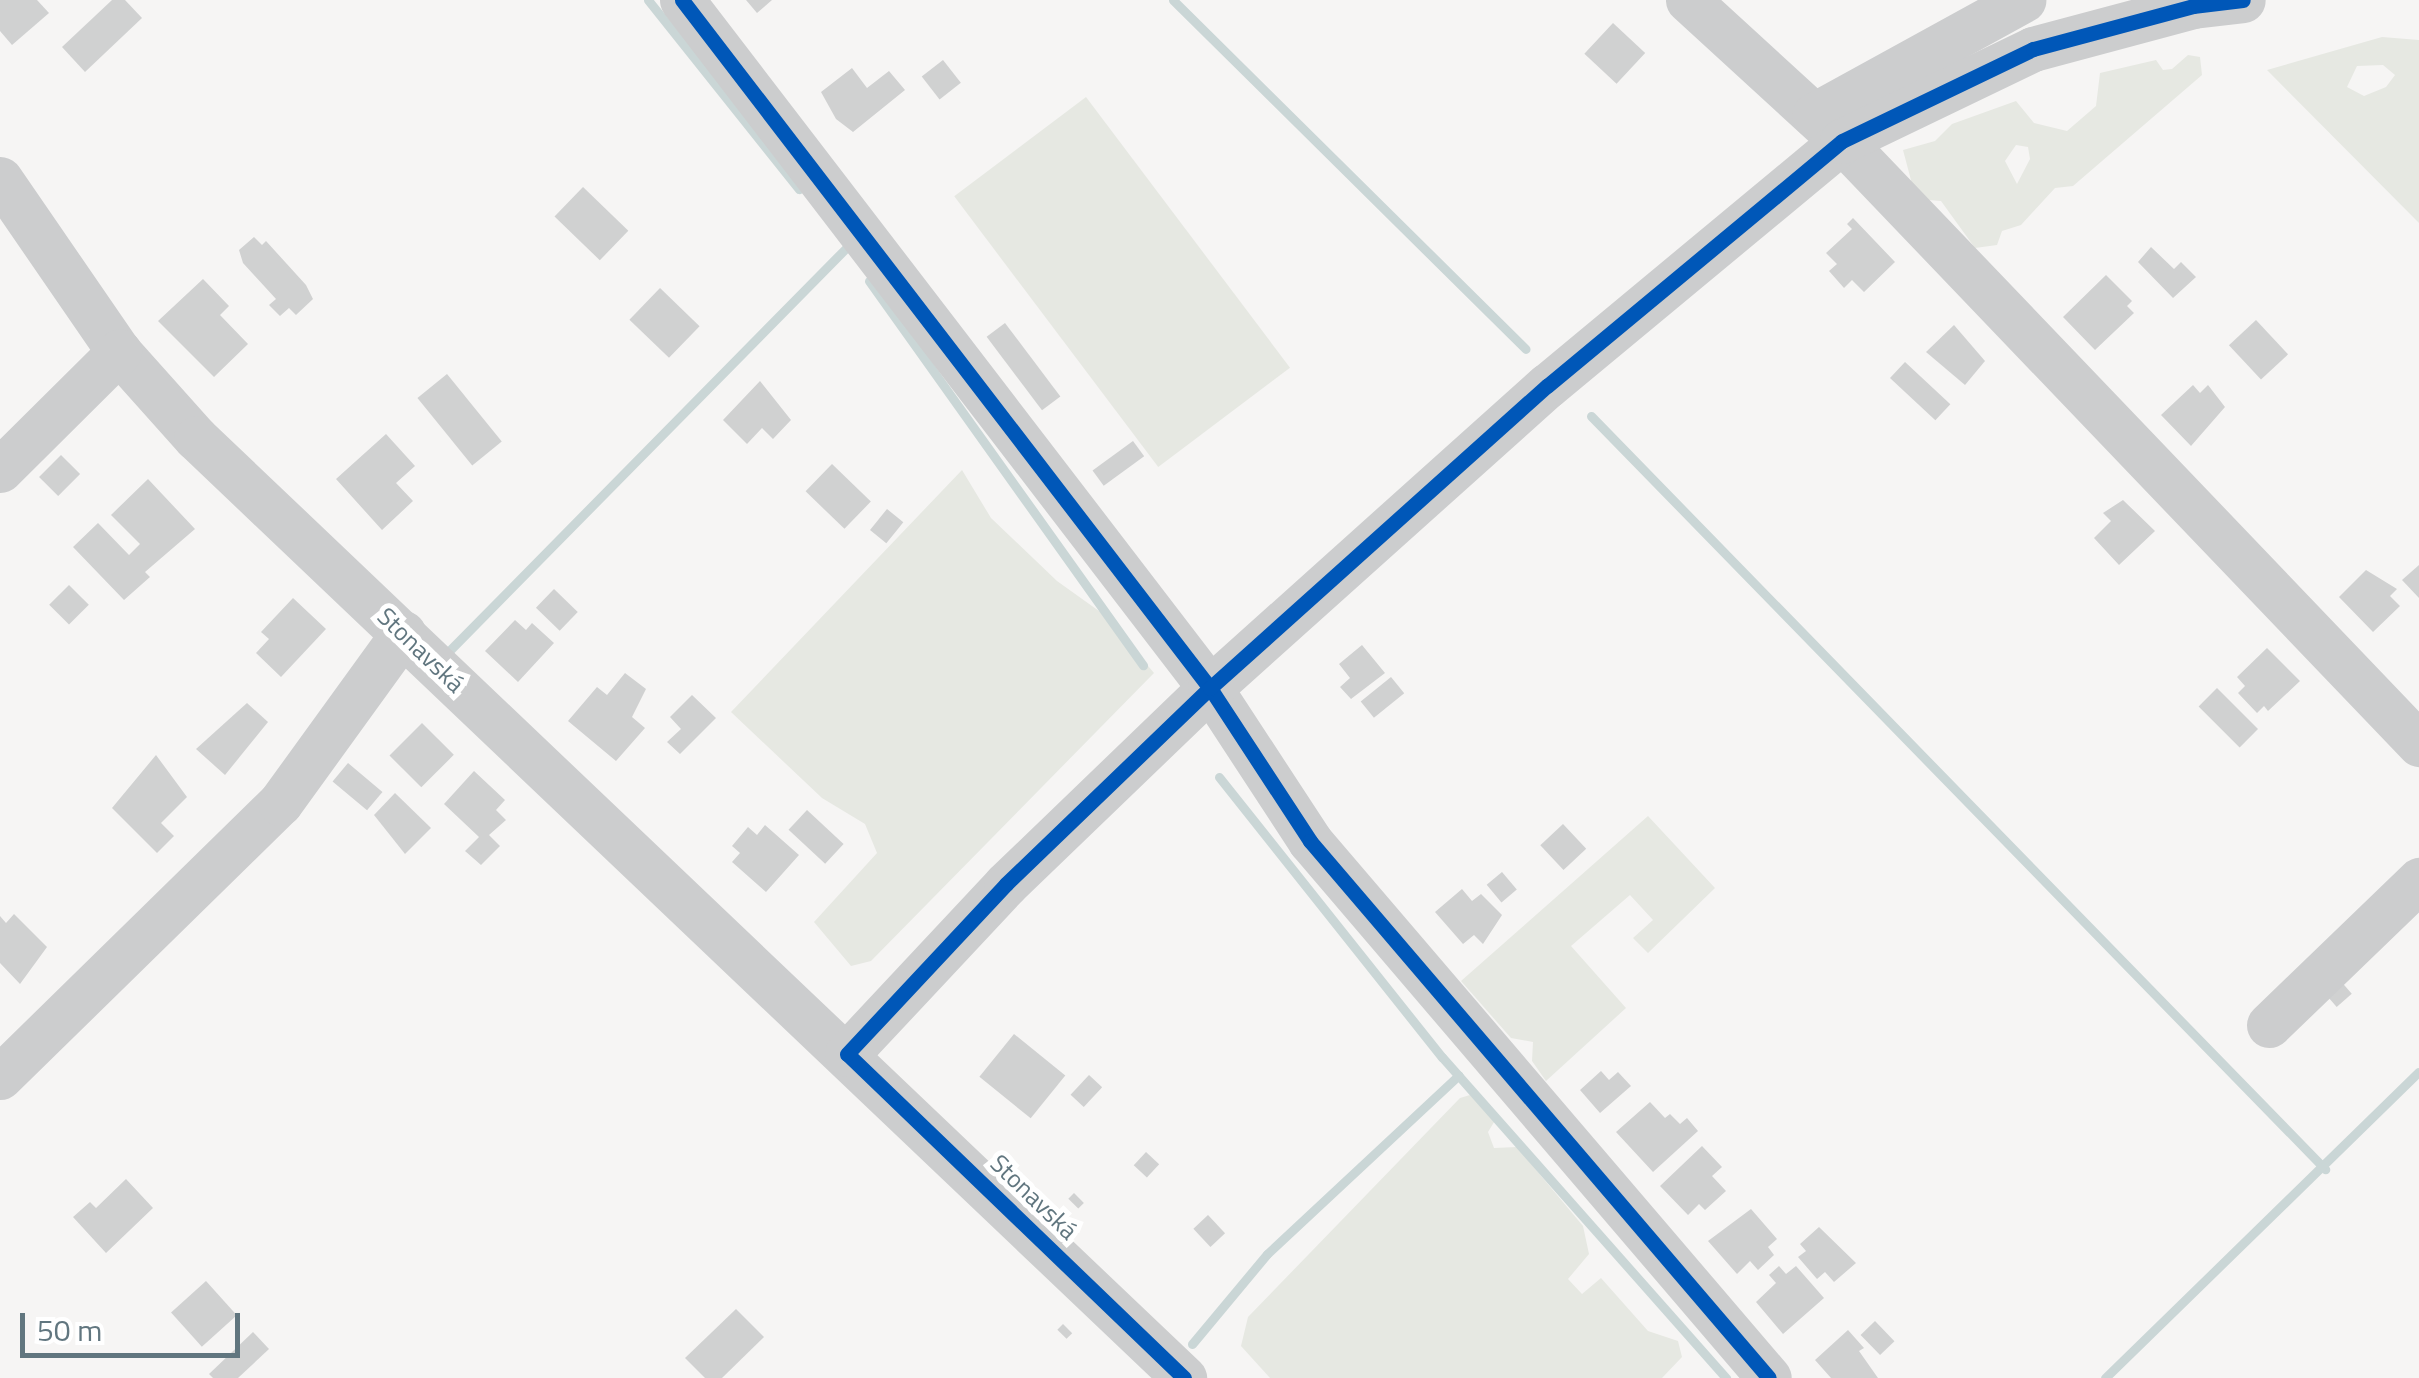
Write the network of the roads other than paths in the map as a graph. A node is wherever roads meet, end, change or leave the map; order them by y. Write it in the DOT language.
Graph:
graph roads {
  1 [pos="682,0"];
  2 [pos="1688,0"];
  3 [pos="2023,0"];
  4 [pos="2243,0"];
  5 [pos="1828,128"];
  6 [pos="4,192"];
  7 [pos="119,352"];
  8 [pos="0,470"];
  9 [pos="403,633"];
  10 [pos="1210,688"];
  11 [pos="2419,744"];
  12 [pos="2419,880"];
  13 [pos="2269,1025"];
  14 [pos="847,1054"];
  15 [pos="0,1076"];
  16 [pos="1184,1378"];
  17 [pos="1769,1378"];
  1 -- 10 [label="street"];
  2 -- 5 [label="street"];
  3 -- 5 [label="street"];
  4 -- 5 [label="street"];
  5 -- 10 [label="street"];
  5 -- 11 [label="street"];
  6 -- 7 [label="street, Stonavská"];
  7 -- 8 [label="street"];
  7 -- 9 [label="street, Stonavská"];
  9 -- 14 [label="street, Stonavská"];
  9 -- 15 [label="street"];
  10 -- 14 [label="street"];
  10 -- 17 [label="street"];
  12 -- 13 [label="street"];
  14 -- 16 [label="street, Stonavská"];
}
